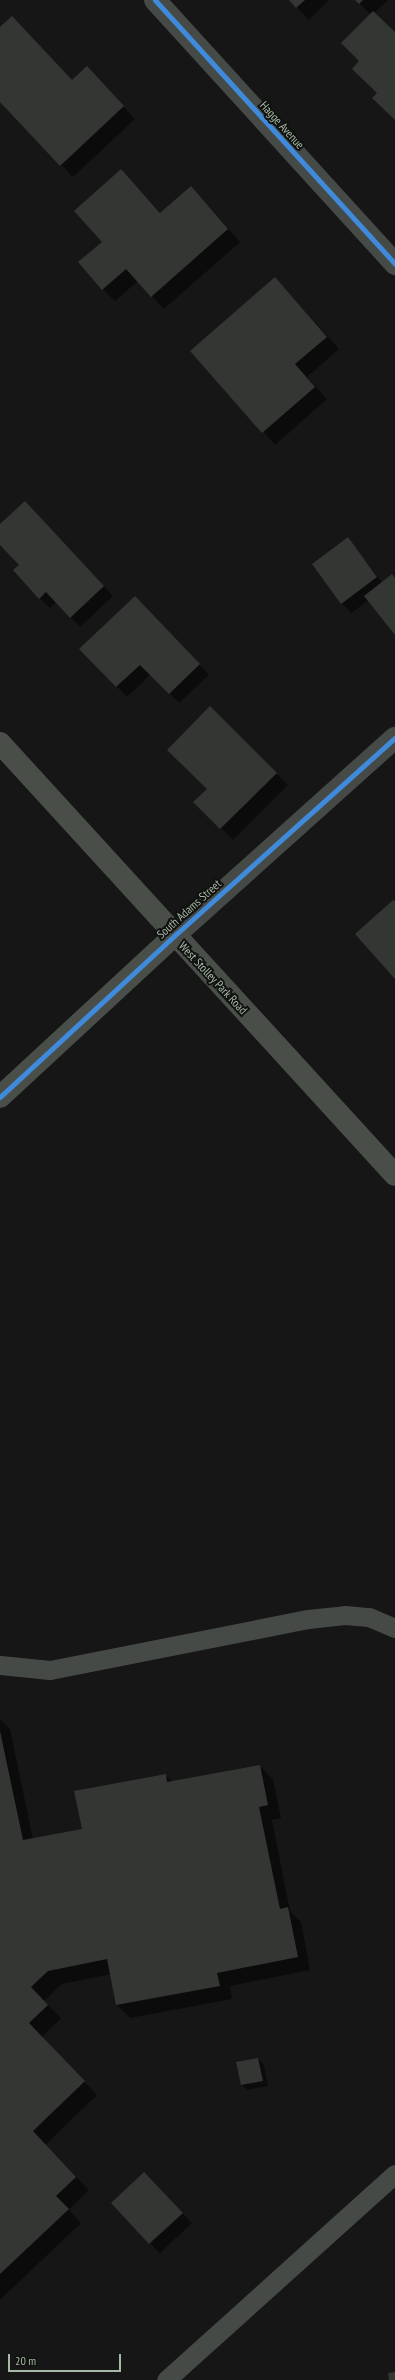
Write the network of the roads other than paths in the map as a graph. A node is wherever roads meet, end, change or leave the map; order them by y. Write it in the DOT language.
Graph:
graph roads {
  1 [pos="154,0"];
  2 [pos="395,264"];
  3 [pos="395,738"];
  4 [pos="0,743"];
  5 [pos="174,936"];
  6 [pos="0,1098"];
  7 [pos="395,1175"];
  8 [pos="395,1628"];
  9 [pos="0,1665"];
  10 [pos="395,2174"];
  11 [pos="166,2380"];
  1 -- 2 [label="street, Hagge Avenue"];
  3 -- 5 [label="street, South Adams Street"];
  4 -- 5 [label="main road, West Stolley Park Road"];
  5 -- 6 [label="main road, South Adams Street"];
  5 -- 7 [label="main road, West Stolley Park Road"];
  8 -- 9 [label="lane"];
  10 -- 11 [label="lane"];
}
